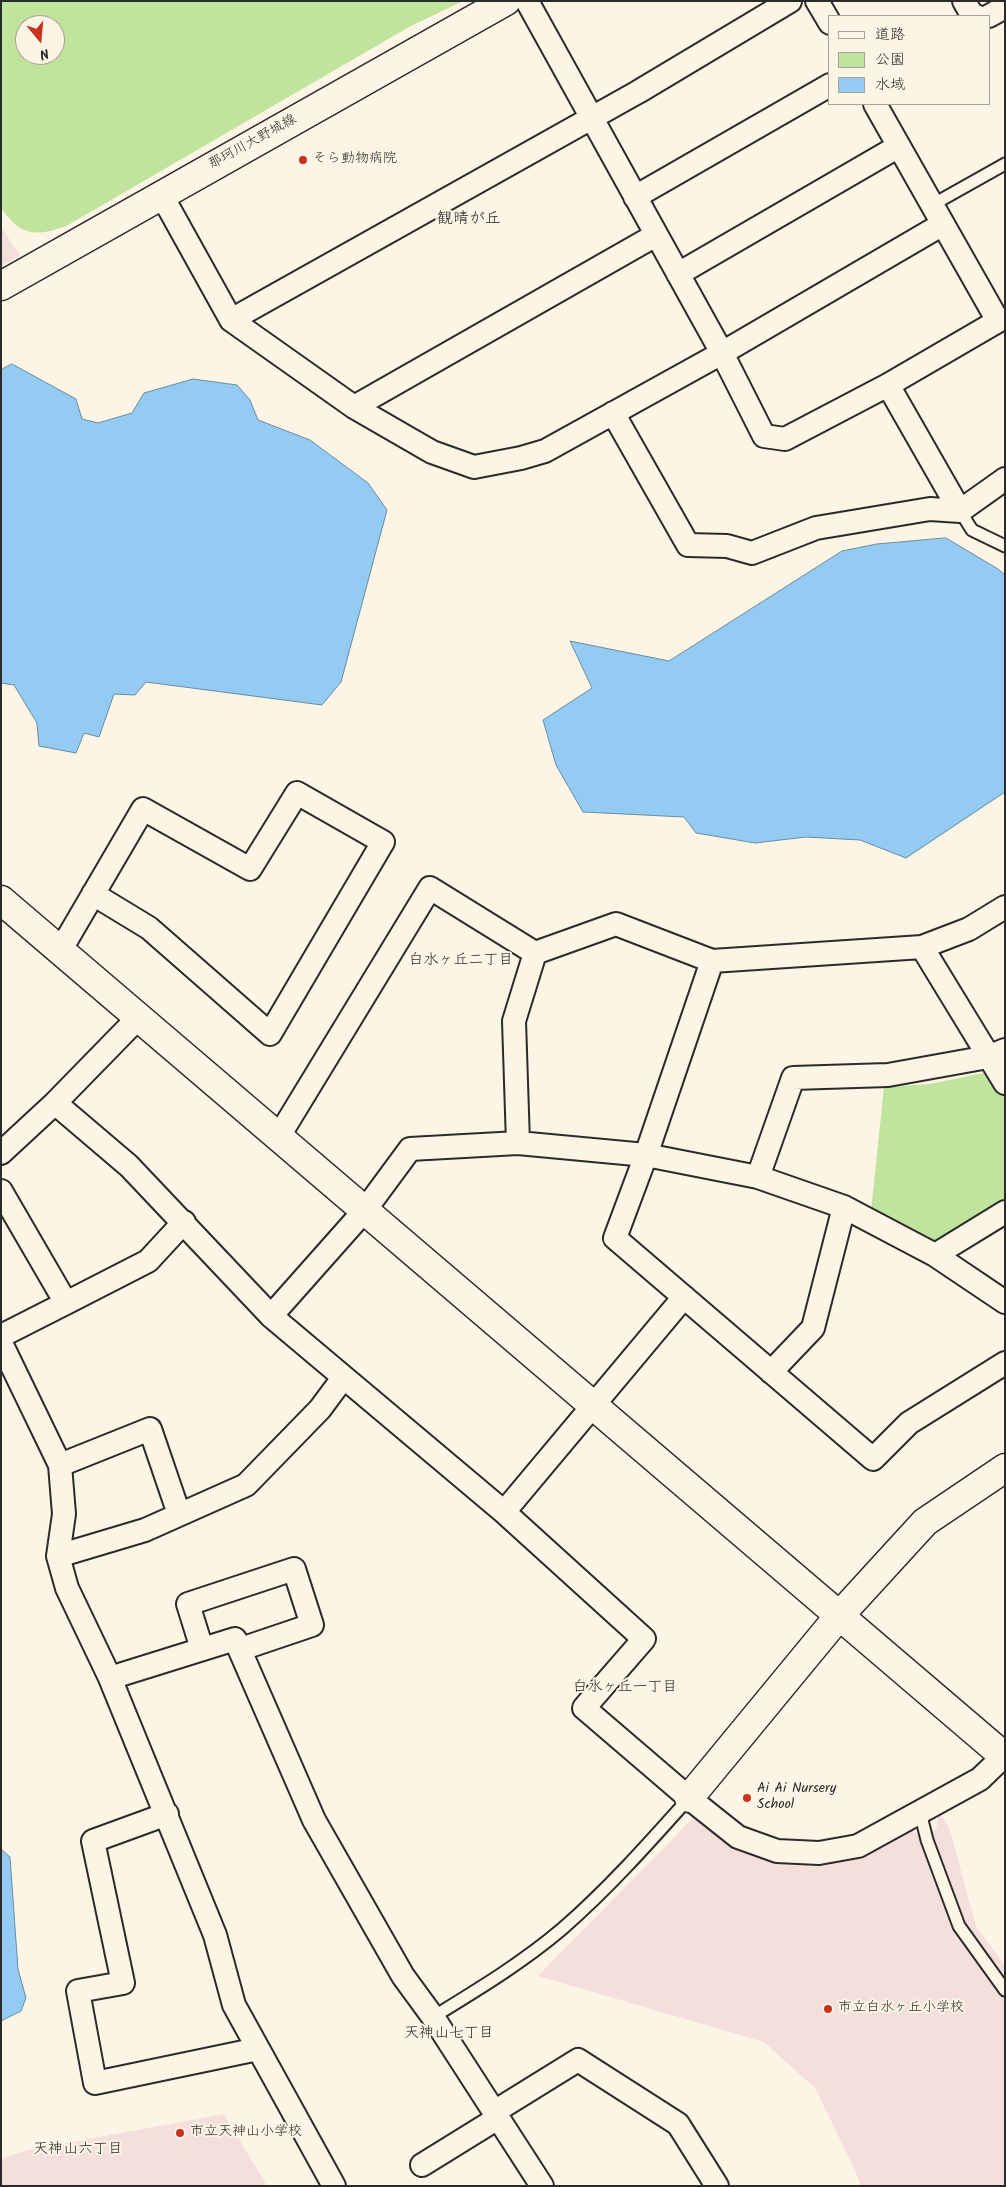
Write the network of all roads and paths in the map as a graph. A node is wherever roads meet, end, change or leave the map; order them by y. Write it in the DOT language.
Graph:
graph roads {
  1 [pos="506,1"];
  2 [pos="527,1"];
  3 [pos="790,1"];
  4 [pos="817,1"];
  5 [pos="964,1"];
  6 [pos="1005,7"];
  7 [pos="972,15"];
  8 [pos="991,15"];
  9 [pos="828,20"];
  10 [pos="828,86"];
  11 [pos="876,105"];
  12 [pos="591,118"];
  13 [pos="899,146"];
  14 [pos="1005,164"];
  15 [pos="161,194"];
  16 [pos="635,197"];
  17 [pos="937,214"];
  18 [pos="656,235"];
  19 [pos="678,274"];
  20 [pos="1,286"];
  21 [pos="1001,319"];
  22 [pos="232,320"];
  23 [pos="722,354"];
  24 [pos="888,385"];
  25 [pos="354,407"];
  26 [pos="613,413"];
  27 [pos="1005,479"];
  28 [pos="960,511"];
  29 [pos="1005,546"];
  30 [pos="93,894"];
  31 [pos="1,900"];
  32 [pos="1005,907"];
  33 [pos="922,947"];
  34 [pos="60,951"];
  35 [pos="535,953"];
  36 [pos="712,961"];
  37 [pos="138,1018"];
  38 [pos="996,1053"];
  39 [pos="1005,1083"];
  40 [pos="55,1103"];
  41 [pos="279,1136"];
  42 [pos="518,1144"];
  43 [pos="1,1153"];
  44 [pos="646,1155"];
  45 [pos="758,1176"];
  46 [pos="1,1191"];
  47 [pos="844,1207"];
  48 [pos="365,1210"];
  49 [pos="1005,1212"];
  50 [pos="184,1222"];
  51 [pos="935,1255"];
  52 [pos="684,1298"];
  53 [pos="1005,1302"];
  54 [pos="66,1303"];
  55 [pos="271,1316"];
  56 [pos="1,1336"];
  57 [pos="1,1342"];
  58 [pos="1005,1363"];
  59 [pos="772,1372"];
  60 [pos="343,1378"];
  61 [pos="593,1406"];
  62 [pos="60,1465"];
  63 [pos="1005,1468"];
  64 [pos="504,1512"];
  65 [pos="178,1514"];
  66 [pos="58,1556"];
  67 [pos="839,1616"];
  68 [pos="202,1649"];
  69 [pos="241,1649"];
  70 [pos="110,1678"];
  71 [pos="1004,1757"];
  72 [pos="689,1798"];
  73 [pos="920,1812"];
  74 [pos="167,1814"];
  75 [pos="1005,1990"];
  76 [pos="433,2017"];
  77 [pos="258,2049"];
  78 [pos="496,2115"];
  79 [pos="422,2165"];
  80 [pos="334,2186"];
  81 [pos="542,2186"];
  82 [pos="717,2186"];
  1 -- 15 [label="street, 那珂川大野城線"];
  2 -- 12 [label="street"];
  3 -- 12 [label="street"];
  4 -- 9 [label="street"];
  5 -- 7 [label="street"];
  6 -- 8 [label="street"];
  10 -- 16 [label="street"];
  11 -- 13 [label="street"];
  12 -- 16 [label="street"];
  12 -- 22 [label="street"];
  13 -- 17 [label="street"];
  13 -- 19 [label="street"];
  14 -- 17 [label="lane"];
  15 -- 20 [label="street, 那珂川大野城線"];
  15 -- 22 [label="street"];
  16 -- 18 [label="street"];
  17 -- 21 [label="street"];
  17 -- 23 [label="street"];
  18 -- 19 [label="street"];
  18 -- 25 [label="street"];
  19 -- 23 [label="street"];
  21 -- 24 [label="street"];
  22 -- 25 [label="street"];
  23 -- 24 [label="street"];
  23 -- 26 [label="street"];
  24 -- 28 [label="street"];
  25 -- 26 [label="street"];
  26 -- 28 [label="street"];
  27 -- 28 [label="street"];
  28 -- 29 [label="lane"];
  30 -- 30 [label="street"];
  30 -- 34 [label="street"];
  31 -- 34 [label="street"];
  32 -- 33 [label="street"];
  33 -- 36 [label="street"];
  33 -- 38 [label="street"];
  34 -- 37 [label="street"];
  35 -- 36 [label="street"];
  35 -- 41 [label="street"];
  35 -- 42 [label="street"];
  36 -- 44 [label="street"];
  37 -- 40 [label="street"];
  37 -- 41 [label="street"];
  38 -- 39 [label="street"];
  38 -- 45 [label="street"];
  40 -- 43 [label="street"];
  40 -- 50 [label="street"];
  41 -- 48 [label="street"];
  42 -- 44 [label="street"];
  42 -- 48 [label="street"];
  44 -- 45 [label="street"];
  44 -- 52 [label="street"];
  45 -- 47 [label="street"];
  46 -- 54 [label="street"];
  47 -- 51 [label="street"];
  47 -- 59 [label="street"];
  48 -- 55 [label="street"];
  48 -- 61 [label="street"];
  49 -- 51 [label="street"];
  50 -- 54 [label="street"];
  50 -- 55 [label="street"];
  51 -- 53 [label="street"];
  52 -- 59 [label="street"];
  52 -- 61 [label="street"];
  54 -- 56 [label="street"];
  55 -- 60 [label="street"];
  57 -- 62 [label="street"];
  58 -- 59 [label="street"];
  60 -- 64 [label="street"];
  60 -- 65 [label="street"];
  61 -- 64 [label="street"];
  61 -- 67 [label="street"];
  62 -- 65 [label="street"];
  62 -- 66 [label="street"];
  63 -- 67 [label="street"];
  64 -- 72 [label="street"];
  65 -- 66 [label="street"];
  66 -- 70 [label="street"];
  67 -- 71 [label="street"];
  67 -- 72 [label="street"];
  68 -- 69 [label="street"];
  68 -- 69 [label="street"];
  68 -- 70 [label="street"];
  69 -- 76 [label="street"];
  70 -- 74 [label="street"];
  71 -- 73 [label="street"];
  72 -- 73 [label="street"];
  72 -- 76 [label="lane"];
  73 -- 75 [label="lane"];
  74 -- 77 [label="street"];
  74 -- 77 [label="street"];
  76 -- 78 [label="street"];
  77 -- 80 [label="street"];
  78 -- 79 [label="street"];
  78 -- 81 [label="street"];
  78 -- 82 [label="street"];
}
